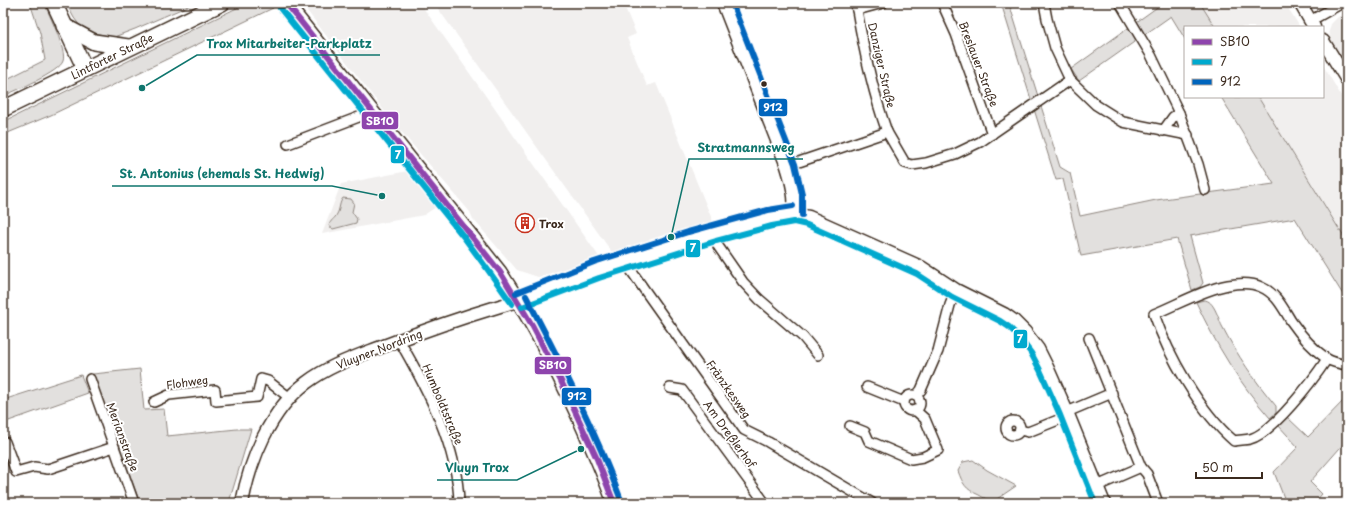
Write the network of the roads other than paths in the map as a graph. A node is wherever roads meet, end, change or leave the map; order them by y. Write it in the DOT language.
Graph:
graph roads {
  1 [pos="54,3"];
  2 [pos="222,3"];
  3 [pos="286,3"];
  4 [pos="723,3"];
  5 [pos="883,3"];
  6 [pos="942,3"];
  7 [pos="1044,3"];
  8 [pos="1120,3"];
  9 [pos="1300,3"];
  10 [pos="1342,3"];
  11 [pos="856,7"];
  12 [pos="1312,24"];
  13 [pos="64,26"];
  14 [pos="1324,43"];
  15 [pos="129,47"];
  16 [pos="85,69"];
  17 [pos="1070,80"];
  18 [pos="1347,80"];
  19 [pos="3,109"];
  20 [pos="372,111"];
  21 [pos="1179,113"];
  22 [pos="1163,131"];
  23 [pos="887,132"];
  24 [pos="992,134"];
  25 [pos="1188,135"];
  26 [pos="288,144"];
  27 [pos="787,166"];
  28 [pos="1205,190"];
  29 [pos="794,214"];
  30 [pos="714,233"];
  31 [pos="627,260"];
  32 [pos="956,290"];
  33 [pos="519,300"];
  34 [pos="1089,338"];
  35 [pos="399,340"];
  36 [pos="818,355"];
  37 [pos="1327,359"];
  38 [pos="1347,365"];
  39 [pos="90,379"];
  40 [pos="867,387"];
  41 [pos="670,388"];
  42 [pos="1112,393"];
  43 [pos="916,396"];
  44 [pos="290,398"];
  45 [pos="154,402"];
  46 [pos="904,402"];
  47 [pos="915,410"];
  48 [pos="1068,414"];
  49 [pos="850,426"];
  50 [pos="1020,430"];
  51 [pos="5,442"];
  52 [pos="114,446"];
  53 [pos="1141,467"];
  54 [pos="1097,486"];
  55 [pos="134,503"];
  56 [pos="242,503"];
  57 [pos="459,503"];
  58 [pos="614,503"];
  59 [pos="765,503"];
  60 [pos="872,503"];
  61 [pos="1104,503"];
  62 [pos="1158,503"];
  1 -- 13 [label="main road"];
  2 -- 15 [label="main road, Lintforter Straße"];
  3 -- 20 [label="main road"];
  4 -- 27 [label="street"];
  5 -- 11 [label="street"];
  6 -- 24 [label="street, Breslauer Straße"];
  7 -- 17 [label="street"];
  8 -- 21 [label="street"];
  9 -- 12 [label="street"];
  10 -- 12 [label="street"];
  11 -- 23 [label="street, Danziger Straße"];
  13 -- 15 [label="main road"];
  13 -- 16 [label="main road"];
  14 -- 18 [label="street"];
  15 -- 16 [label="main road, Lintforter Straße"];
  16 -- 19 [label="main road, Lintforter Straße"];
  17 -- 22 [label="street"];
  17 -- 24 [label="street, Danziger Straße"];
  20 -- 26 [label="street"];
  20 -- 33 [label="main road"];
  21 -- 22 [label="street"];
  21 -- 25 [label="street"];
  22 -- 25 [label="street"];
  23 -- 24 [label="street, Danziger Straße"];
  23 -- 27 [label="street"];
  25 -- 28 [label="street"];
  27 -- 29 [label="street"];
  29 -- 30 [label="street, Vluyner Nordring"];
  29 -- 32 [label="street"];
  30 -- 31 [label="street, Vluyner Nordring"];
  30 -- 36 [label="street"];
  31 -- 33 [label="street, Vluyner Nordring"];
  31 -- 60 [label="street, Fränzkesweg"];
  32 -- 43 [label="street"];
  32 -- 48 [label="street"];
  33 -- 35 [label="street, Vluyner Nordring"];
  33 -- 58 [label="main road"];
  34 -- 42 [label="street"];
  35 -- 44 [label="street, Vluyner Nordring"];
  35 -- 57 [label="street, Humboldtstraße"];
  37 -- 37 [label="street"];
  37 -- 38 [label="street"];
  39 -- 52 [label="street, Merianstraße"];
  40 -- 46 [label="street"];
  41 -- 59 [label="street, Am Dreßlerhof"];
  42 -- 48 [label="street"];
  42 -- 53 [label="street"];
  43 -- 46 [label="street"];
  43 -- 47 [label="street"];
  44 -- 45 [label="street, Flohweg"];
  44 -- 56 [label="street, Vluyner Nordring"];
  46 -- 47 [label="street"];
  47 -- 49 [label="street"];
  48 -- 50 [label="street"];
  48 -- 54 [label="street"];
  51 -- 52 [label="street"];
  52 -- 55 [label="street, Merianstraße"];
  53 -- 54 [label="street"];
  53 -- 62 [label="street"];
  54 -- 61 [label="street"];
}
